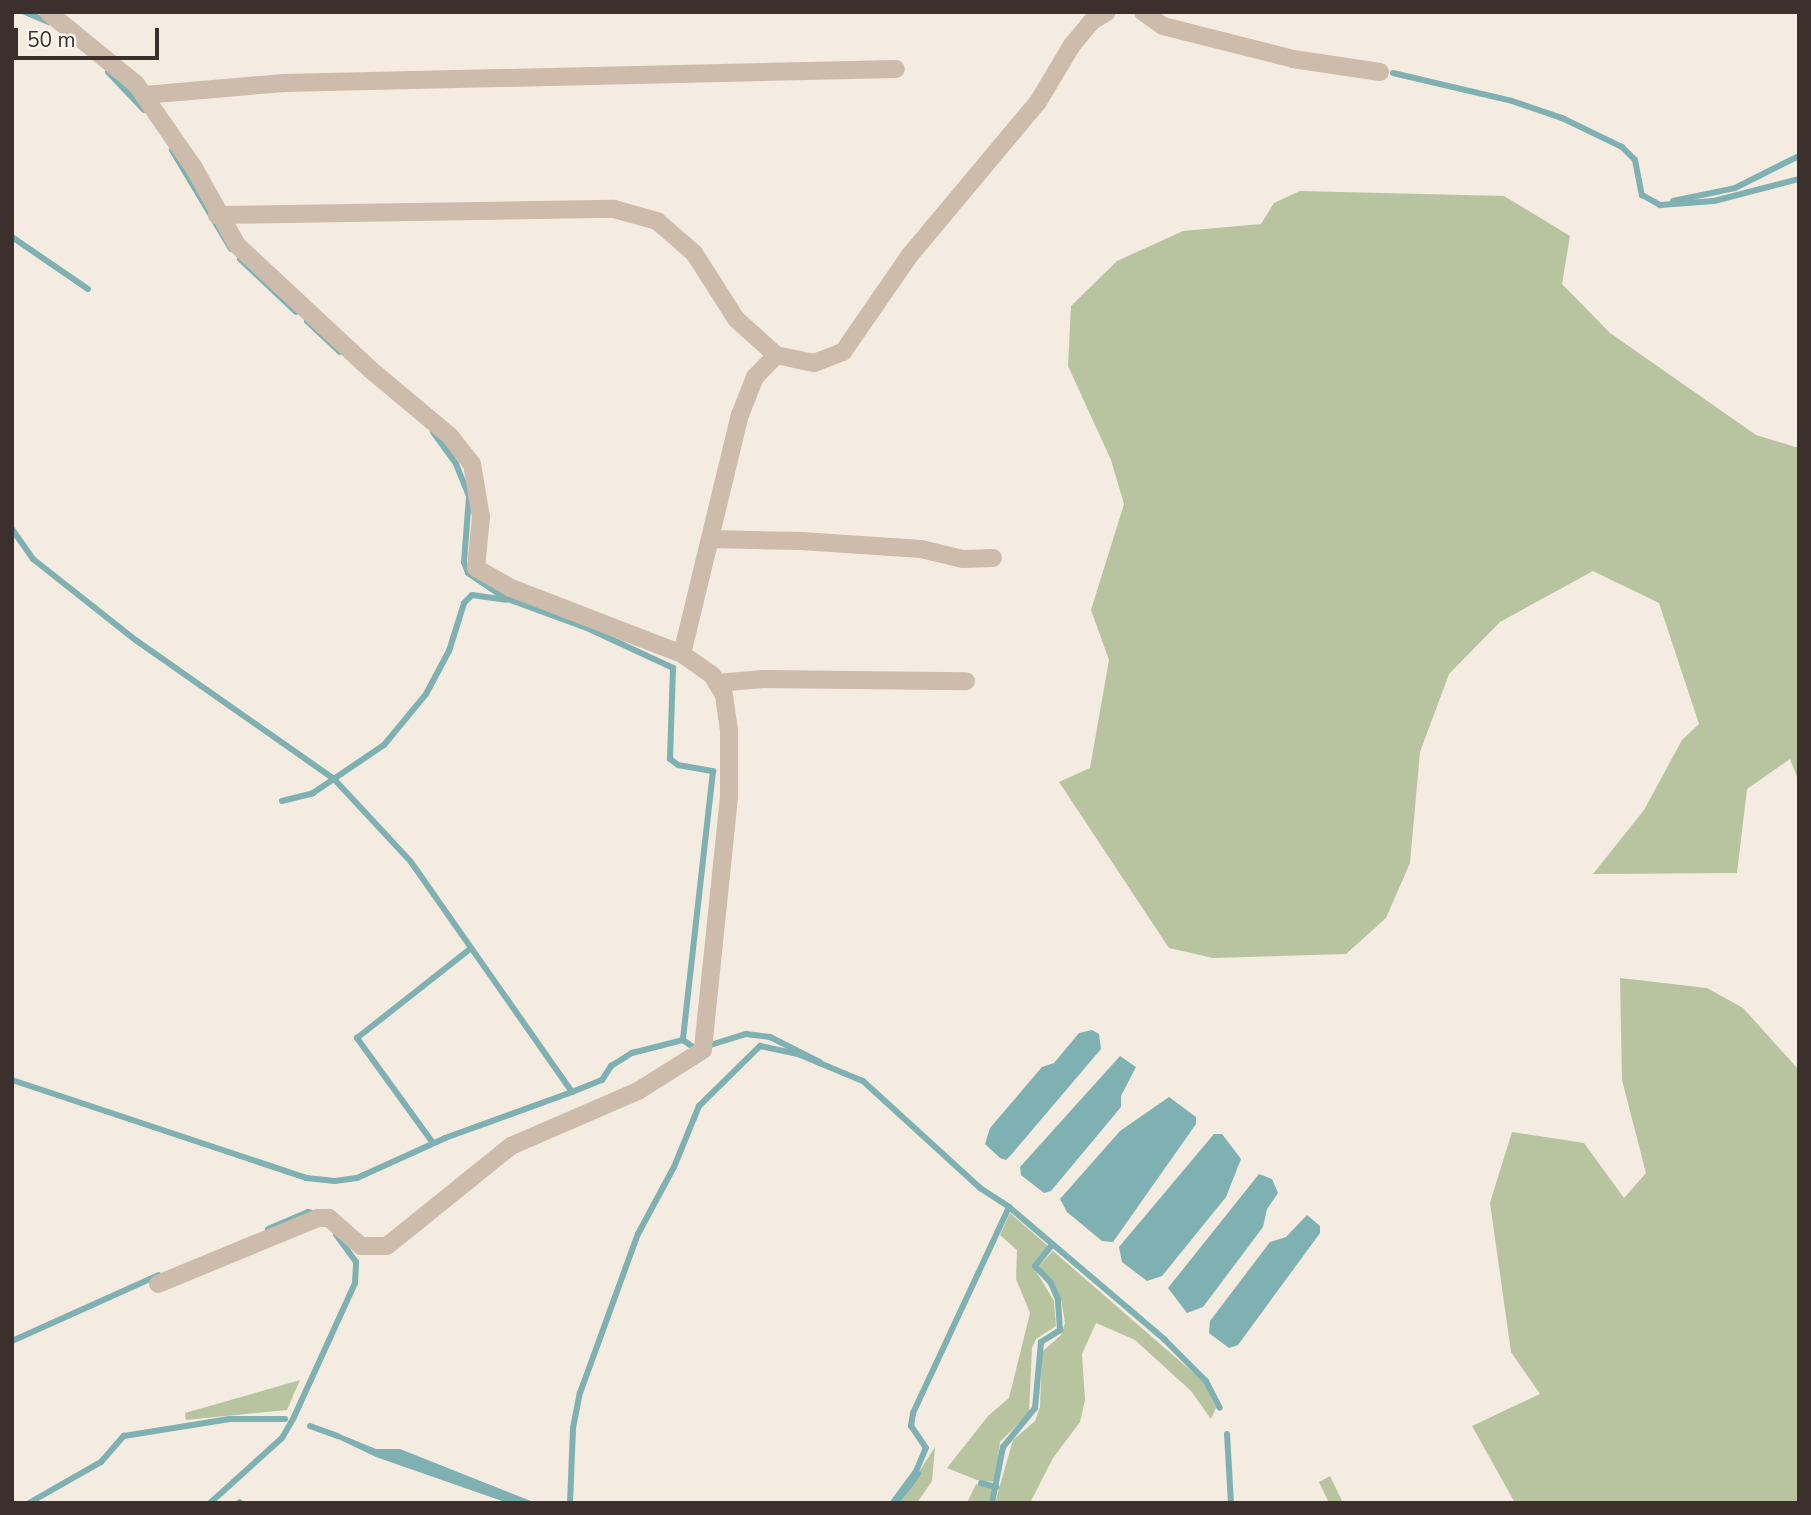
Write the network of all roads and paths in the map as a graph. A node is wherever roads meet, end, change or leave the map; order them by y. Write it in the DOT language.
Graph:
graph roads {
  1 [pos="48,12"];
  2 [pos="1107,12"];
  3 [pos="1143,12"];
  4 [pos="896,69"];
  5 [pos="1380,72"];
  6 [pos="144,94"];
  7 [pos="217,215"];
  8 [pos="776,355"];
  9 [pos="710,539"];
  10 [pos="993,558"];
  11 [pos="682,654"];
  12 [pos="966,681"];
  13 [pos="717,683"];
  14 [pos="158,1284"];
  1 -- 6 [label="street"];
  2 -- 8 [label="street"];
  3 -- 5 [label="street"];
  4 -- 6 [label="street"];
  6 -- 7 [label="street"];
  7 -- 8 [label="street"];
  7 -- 11 [label="street"];
  8 -- 9 [label="street"];
  9 -- 10 [label="street"];
  9 -- 11 [label="street"];
  11 -- 13 [label="street"];
  12 -- 13 [label="street"];
  13 -- 14 [label="street"];
}
